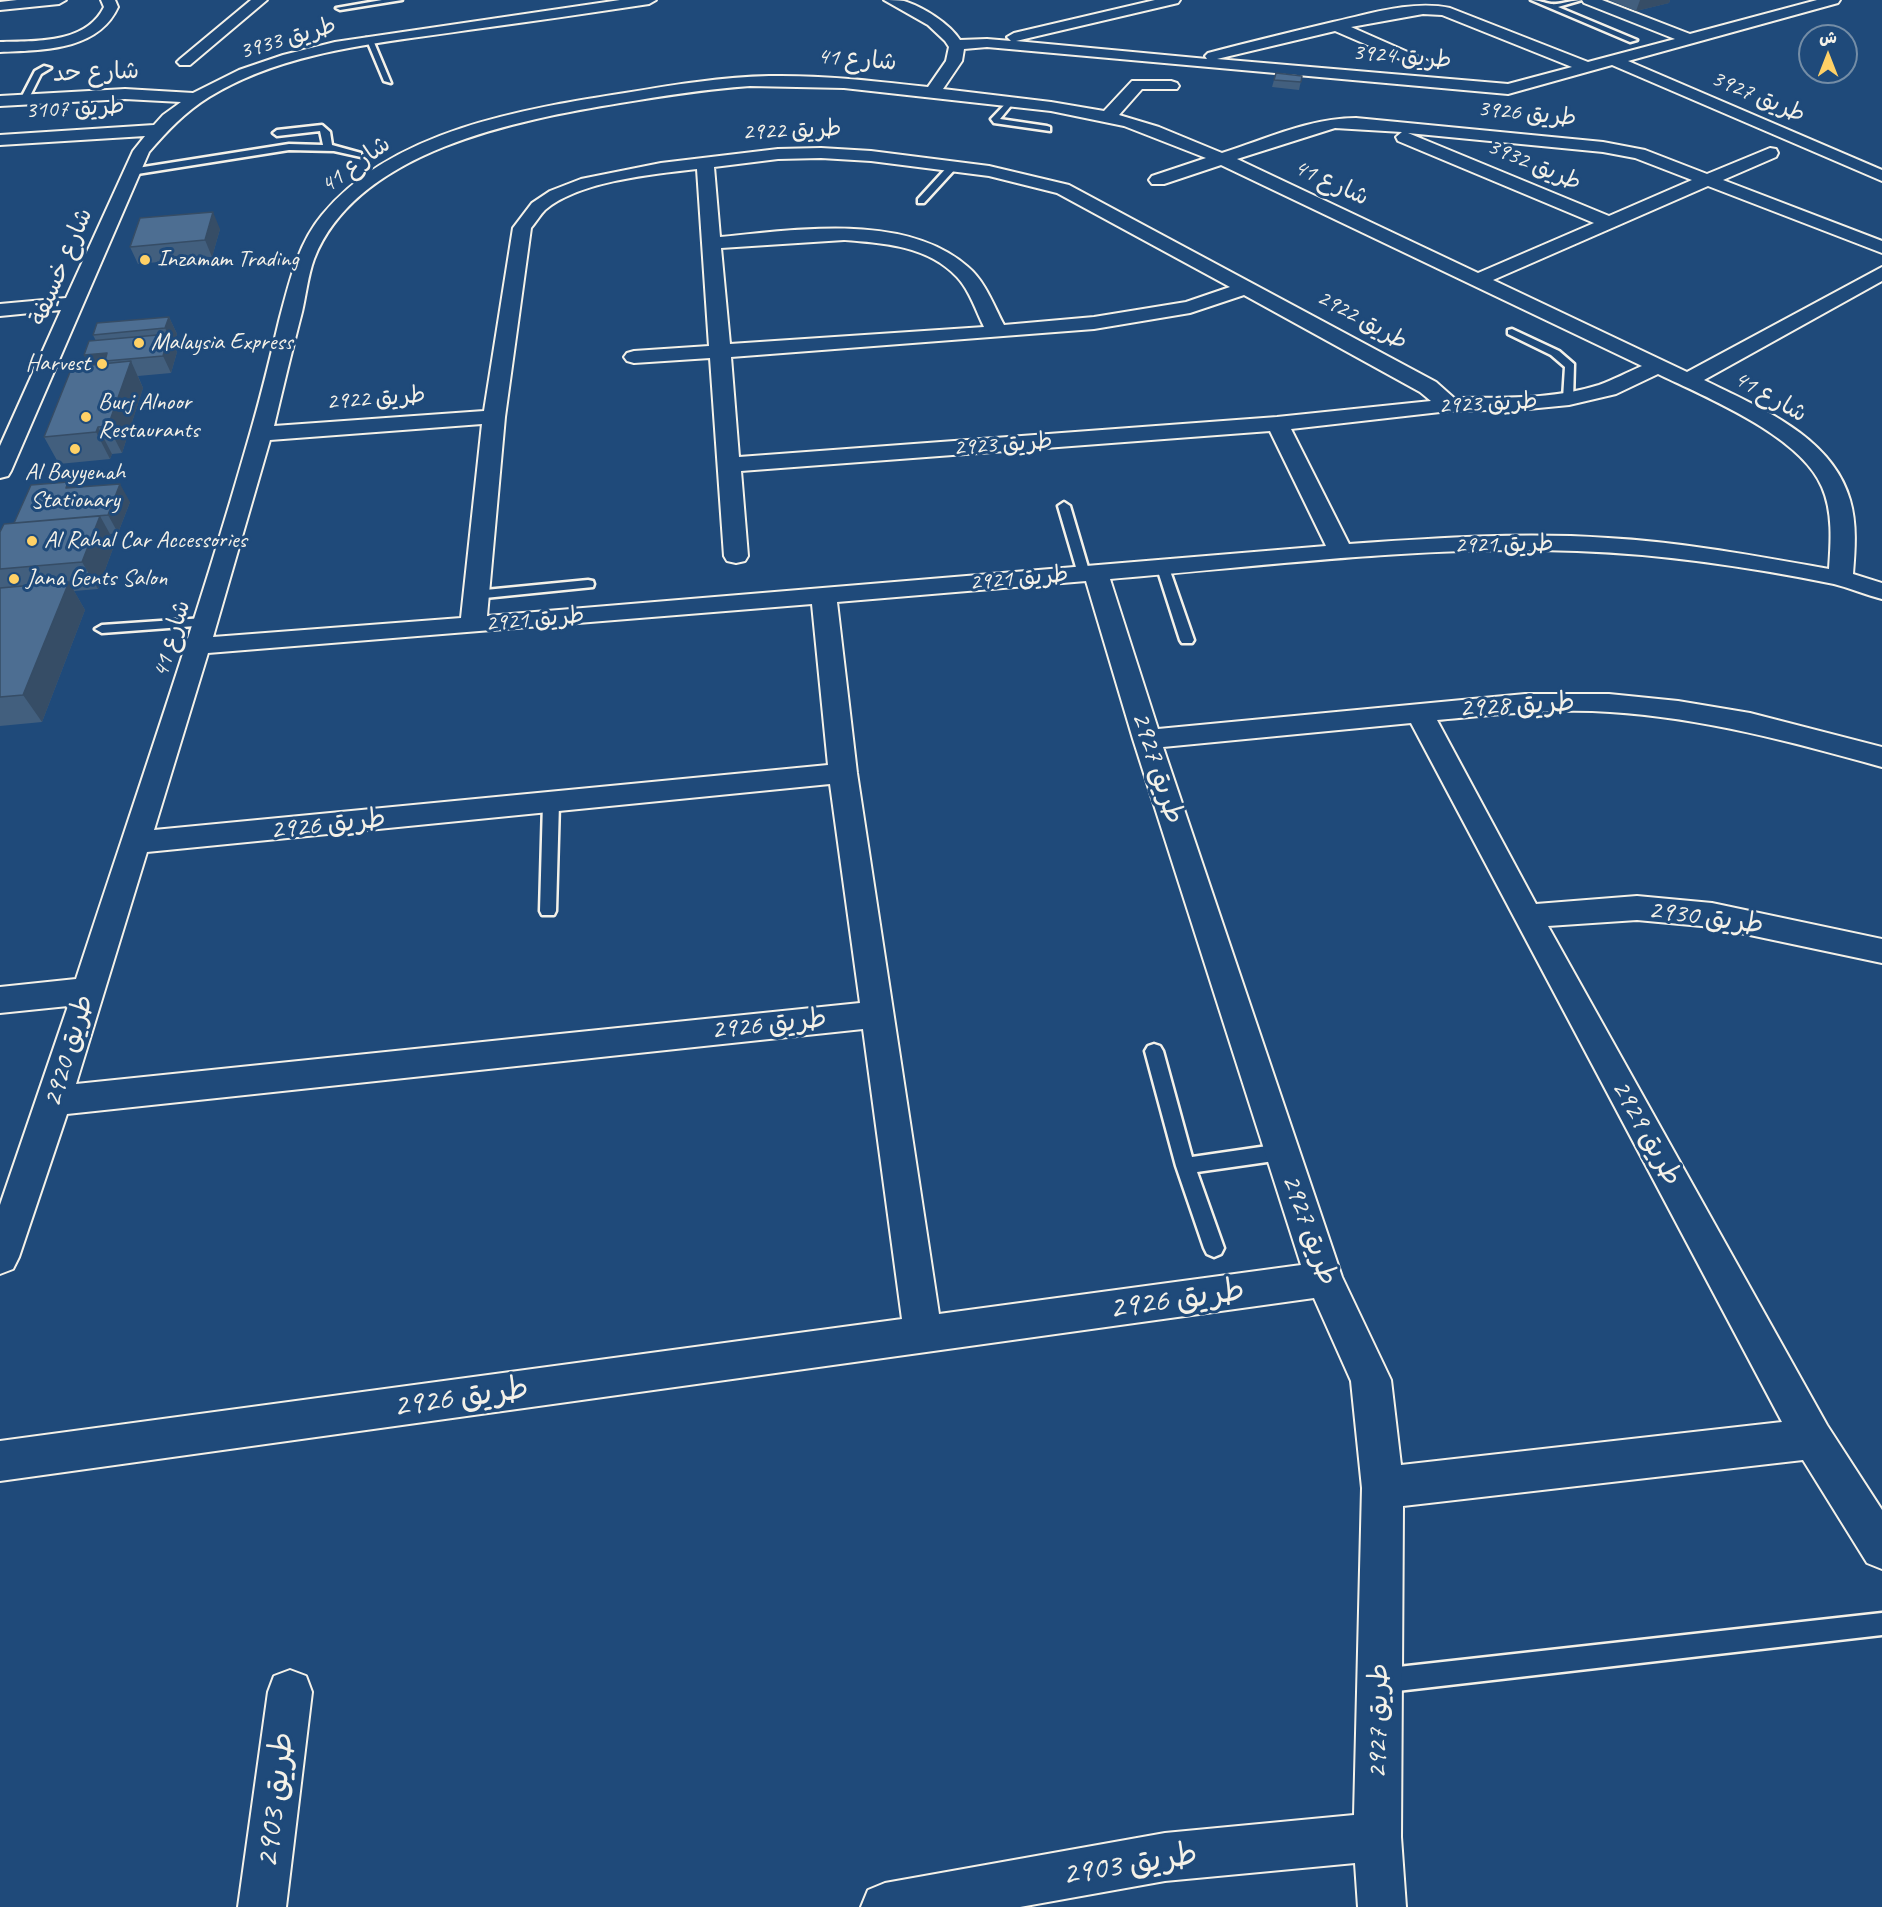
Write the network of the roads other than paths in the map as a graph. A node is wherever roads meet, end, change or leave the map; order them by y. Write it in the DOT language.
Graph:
graph roads {
  1 [pos="59,0"];
  2 [pos="108,0"];
  3 [pos="260,0"];
  4 [pos="398,0"];
  5 [pos="649,0"];
  6 [pos="891,0"];
  7 [pos="1173,0"];
  8 [pos="1535,0"];
  9 [pos="1578,0"];
  10 [pos="1589,0"];
  11 [pos="1833,0"];
  12 [pos="1771,4"];
  13 [pos="0,6"];
  14 [pos="1077,6"];
  15 [pos="1551,7"];
  16 [pos="340,8"];
  17 [pos="1791,11"];
  18 [pos="1098,17"];
  19 [pos="1337,26"];
  20 [pos="1686,39"];
  21 [pos="369,40"];
  22 [pos="1633,40"];
  23 [pos="61,43"];
  24 [pos="987,43"];
  25 [pos="956,45"];
  26 [pos="0,47"];
  27 [pos="1615,61"];
  28 [pos="185,62"];
  29 [pos="1191,62"];
  30 [pos="1423,64"];
  31 [pos="47,68"];
  32 [pos="1589,68"];
  33 [pos="388,81"];
  34 [pos="1171,86"];
  35 [pos="933,92"];
  36 [pos="193,98"];
  37 [pos="24,100"];
  38 [pos="0,101"];
  39 [pos="1010,102"];
  40 [pos="1108,117"];
  41 [pos="1376,125"];
  42 [pos="1047,129"];
  43 [pos="154,130"];
  44 [pos="276,133"];
  45 [pos="0,140"];
  46 [pos="328,147"];
  47 [pos="1770,153"];
  48 [pos="358,155"];
  49 [pos="1221,159"];
  50 [pos="705,163"];
  51 [pos="953,166"];
  52 [pos="131,172"];
  53 [pos="1882,176"];
  54 [pos="1711,179"];
  55 [pos="1158,180"];
  56 [pos="921,201"];
  57 [pos="1607,222"];
  58 [pos="711,243"];
  59 [pos="1882,247"];
  60 [pos="1882,273"];
  61 [pos="1478,280"];
  62 [pos="1245,288"];
  63 [pos="75,303"];
  64 [pos="0,310"];
  65 [pos="997,332"];
  66 [pos="1512,332"];
  67 [pos="720,352"];
  68 [pos="634,357"];
  69 [pos="1658,366"];
  70 [pos="1688,380"];
  71 [pos="1569,399"];
  72 [pos="1449,405"];
  73 [pos="494,417"];
  74 [pos="1277,424"];
  75 [pos="261,434"];
  76 [pos="729,465"];
  77 [pos="0,471"];
  78 [pos="1064,506"];
  79 [pos="1341,552"];
  80 [pos="736,556"];
  81 [pos="1163,568"];
  82 [pos="1090,574"];
  83 [pos="1840,578"];
  84 [pos="588,584"];
  85 [pos="1882,591"];
  86 [pos="475,595"];
  87 [pos="825,596"];
  88 [pos="204,622"];
  89 [pos="473,625"];
  90 [pos="102,629"];
  91 [pos="1187,640"];
  92 [pos="197,646"];
  93 [pos="1419,712"];
  94 [pos="1147,739"];
  95 [pos="1882,757"];
  96 [pos="843,773"];
  97 [pos="551,803"];
  98 [pos="134,843"];
  99 [pos="548,911"];
  100 [pos="1527,916"];
  101 [pos="1882,951"];
  102 [pos="88,991"];
  103 [pos="0,1000"];
  104 [pos="876,1014"];
  105 [pos="1154,1051"];
  106 [pos="54,1101"];
  107 [pos="1281,1152"];
  108 [pos="1185,1166"];
  109 [pos="1214,1248"];
  110 [pos="0,1257"];
  111 [pos="1324,1279"];
  112 [pos="923,1334"];
  113 [pos="1813,1439"];
  114 [pos="0,1461"];
  115 [pos="1383,1488"];
  116 [pos="1882,1548"];
  117 [pos="1882,1624"];
  118 [pos="1380,1681"];
  119 [pos="290,1692"];
  120 [pos="1377,1837"];
  121 [pos="262,1907"];
  122 [pos="885,1907"];
  123 [pos="1382,1907"];
  1 -- 13 [label="street"];
  2 -- 23 [label="street"];
  3 -- 28 [label="street"];
  4 -- 16 [label="lane"];
  5 -- 21 [label="street, طريق 3933"];
  6 -- 25 [label="street"];
  7 -- 18 [label="street"];
  8 -- 15 [label="lane"];
  9 -- 15 [label="lane"];
  10 -- 20 [label="street"];
  11 -- 17 [label="street, طريق 3924"];
  12 -- 17 [label="street"];
  14 -- 18 [label="street"];
  15 -- 22 [label="lane"];
  17 -- 20 [label="street, طريق 3924"];
  18 -- 24 [label="street"];
  19 -- 29 [label="street"];
  19 -- 30 [label="street"];
  19 -- 32 [label="street"];
  20 -- 27 [label="street, طريق 3924"];
  21 -- 33 [label="lane"];
  21 -- 36 [label="street, طريق 3933"];
  23 -- 26 [label="street"];
  23 -- 31 [label="street"];
  24 -- 25 [label="street, طريق 3924"];
  24 -- 29 [label="street, طريق 3924"];
  25 -- 35 [label="street"];
  27 -- 32 [label="street, طريق 3924"];
  27 -- 53 [label="street, طريق 3927"];
  29 -- 32 [label="street, طريق 3924"];
  31 -- 37 [label="lane"];
  34 -- 40 [label="street"];
  35 -- 39 [label="street, شارع 41"];
  35 -- 75 [label="street, شارع 41"];
  36 -- 37 [label="street, شارع حد"];
  36 -- 43 [label="street, شارع خسيفة"];
  37 -- 38 [label="street, شارع حد"];
  39 -- 40 [label="street, شارع 41"];
  39 -- 42 [label="lane"];
  40 -- 49 [label="street, شارع 41"];
  41 -- 49 [label="street, طريق 3926"];
  41 -- 54 [label="street, طريق 3926"];
  41 -- 57 [label="street, طريق 3932"];
  43 -- 45 [label="street, طريق 3107"];
  43 -- 52 [label="street, شارع خسيفة"];
  44 -- 46 [label="lane"];
  46 -- 48 [label="lane"];
  46 -- 52 [label="lane"];
  47 -- 54 [label="street, طريق 3932"];
  49 -- 55 [label="street, طريق 3926"];
  49 -- 61 [label="street, شارع 41"];
  50 -- 51 [label="street, طريق 2922"];
  50 -- 58 [label="street"];
  50 -- 73 [label="street, طريق 2922"];
  51 -- 56 [label="lane"];
  51 -- 62 [label="street, طريق 2922"];
  52 -- 63 [label="street, شارع خسيفة"];
  54 -- 57 [label="street, طريق 3932"];
  54 -- 59 [label="street, طريق 3926"];
  57 -- 61 [label="street, طريق 3932"];
  58 -- 65 [label="street"];
  58 -- 67 [label="street"];
  60 -- 70 [label="street"];
  61 -- 69 [label="street, شارع 41"];
  62 -- 65 [label="street"];
  62 -- 72 [label="street, طريق 2922"];
  63 -- 64 [label="street"];
  63 -- 77 [label="street, شارع خسيفة"];
  65 -- 67 [label="street"];
  66 -- 71 [label="lane"];
  67 -- 68 [label="street"];
  67 -- 76 [label="street"];
  69 -- 70 [label="street, شارع 41"];
  69 -- 71 [label="street, طريق 2923"];
  70 -- 83 [label="street, شارع 41"];
  71 -- 72 [label="street, طريق 2923"];
  72 -- 74 [label="street, طريق 2923"];
  73 -- 75 [label="street, طريق 2922"];
  73 -- 86 [label="street, طريق 2922"];
  74 -- 76 [label="street, طريق 2923"];
  74 -- 79 [label="street"];
  75 -- 88 [label="street, شارع 41"];
  76 -- 80 [label="street"];
  78 -- 82 [label="lane"];
  79 -- 81 [label="street, طريق 2921"];
  79 -- 83 [label="street, طريق 2921"];
  81 -- 82 [label="street, طريق 2921"];
  81 -- 91 [label="lane"];
  82 -- 87 [label="street, طريق 2921"];
  82 -- 94 [label="street, طريق 2927"];
  83 -- 85 [label="street"];
  84 -- 86 [label="lane"];
  86 -- 89 [label="street, طريق 2922"];
  87 -- 89 [label="street, طريق 2921"];
  87 -- 96 [label="street"];
  88 -- 90 [label="lane"];
  88 -- 92 [label="street, شارع 41"];
  89 -- 92 [label="street, طريق 2921"];
  92 -- 98 [label="street, شارع 41"];
  93 -- 94 [label="street, طريق 2928"];
  93 -- 95 [label="street, طريق 2928"];
  93 -- 100 [label="street, طريق 2929"];
  94 -- 107 [label="street, طريق 2927"];
  96 -- 97 [label="street, طريق 2926"];
  96 -- 104 [label="street"];
  97 -- 98 [label="street, طريق 2926"];
  97 -- 99 [label="lane"];
  98 -- 102 [label="street, طريق 2920"];
  100 -- 101 [label="street, طريق 2930"];
  100 -- 113 [label="street, طريق 2929"];
  102 -- 103 [label="street"];
  102 -- 106 [label="street, طريق 2920"];
  104 -- 106 [label="street, طريق 2926"];
  104 -- 112 [label="street"];
  105 -- 108 [label="lane"];
  106 -- 110 [label="street, طريق 2920"];
  107 -- 108 [label="lane"];
  107 -- 111 [label="street, طريق 2927"];
  108 -- 109 [label="lane"];
  111 -- 112 [label="street, طريق 2926"];
  111 -- 115 [label="street, طريق 2927"];
  112 -- 114 [label="street, طريق 2926"];
  113 -- 115 [label="street"];
  113 -- 116 [label="street, طريق 2929"];
  115 -- 118 [label="street, طريق 2927"];
  117 -- 118 [label="lane"];
  118 -- 120 [label="street, طريق 2927"];
  119 -- 121 [label="street, طريق 2903"];
  120 -- 122 [label="street, طريق 2903"];
  120 -- 123 [label="street, طريق 2927"];
}
